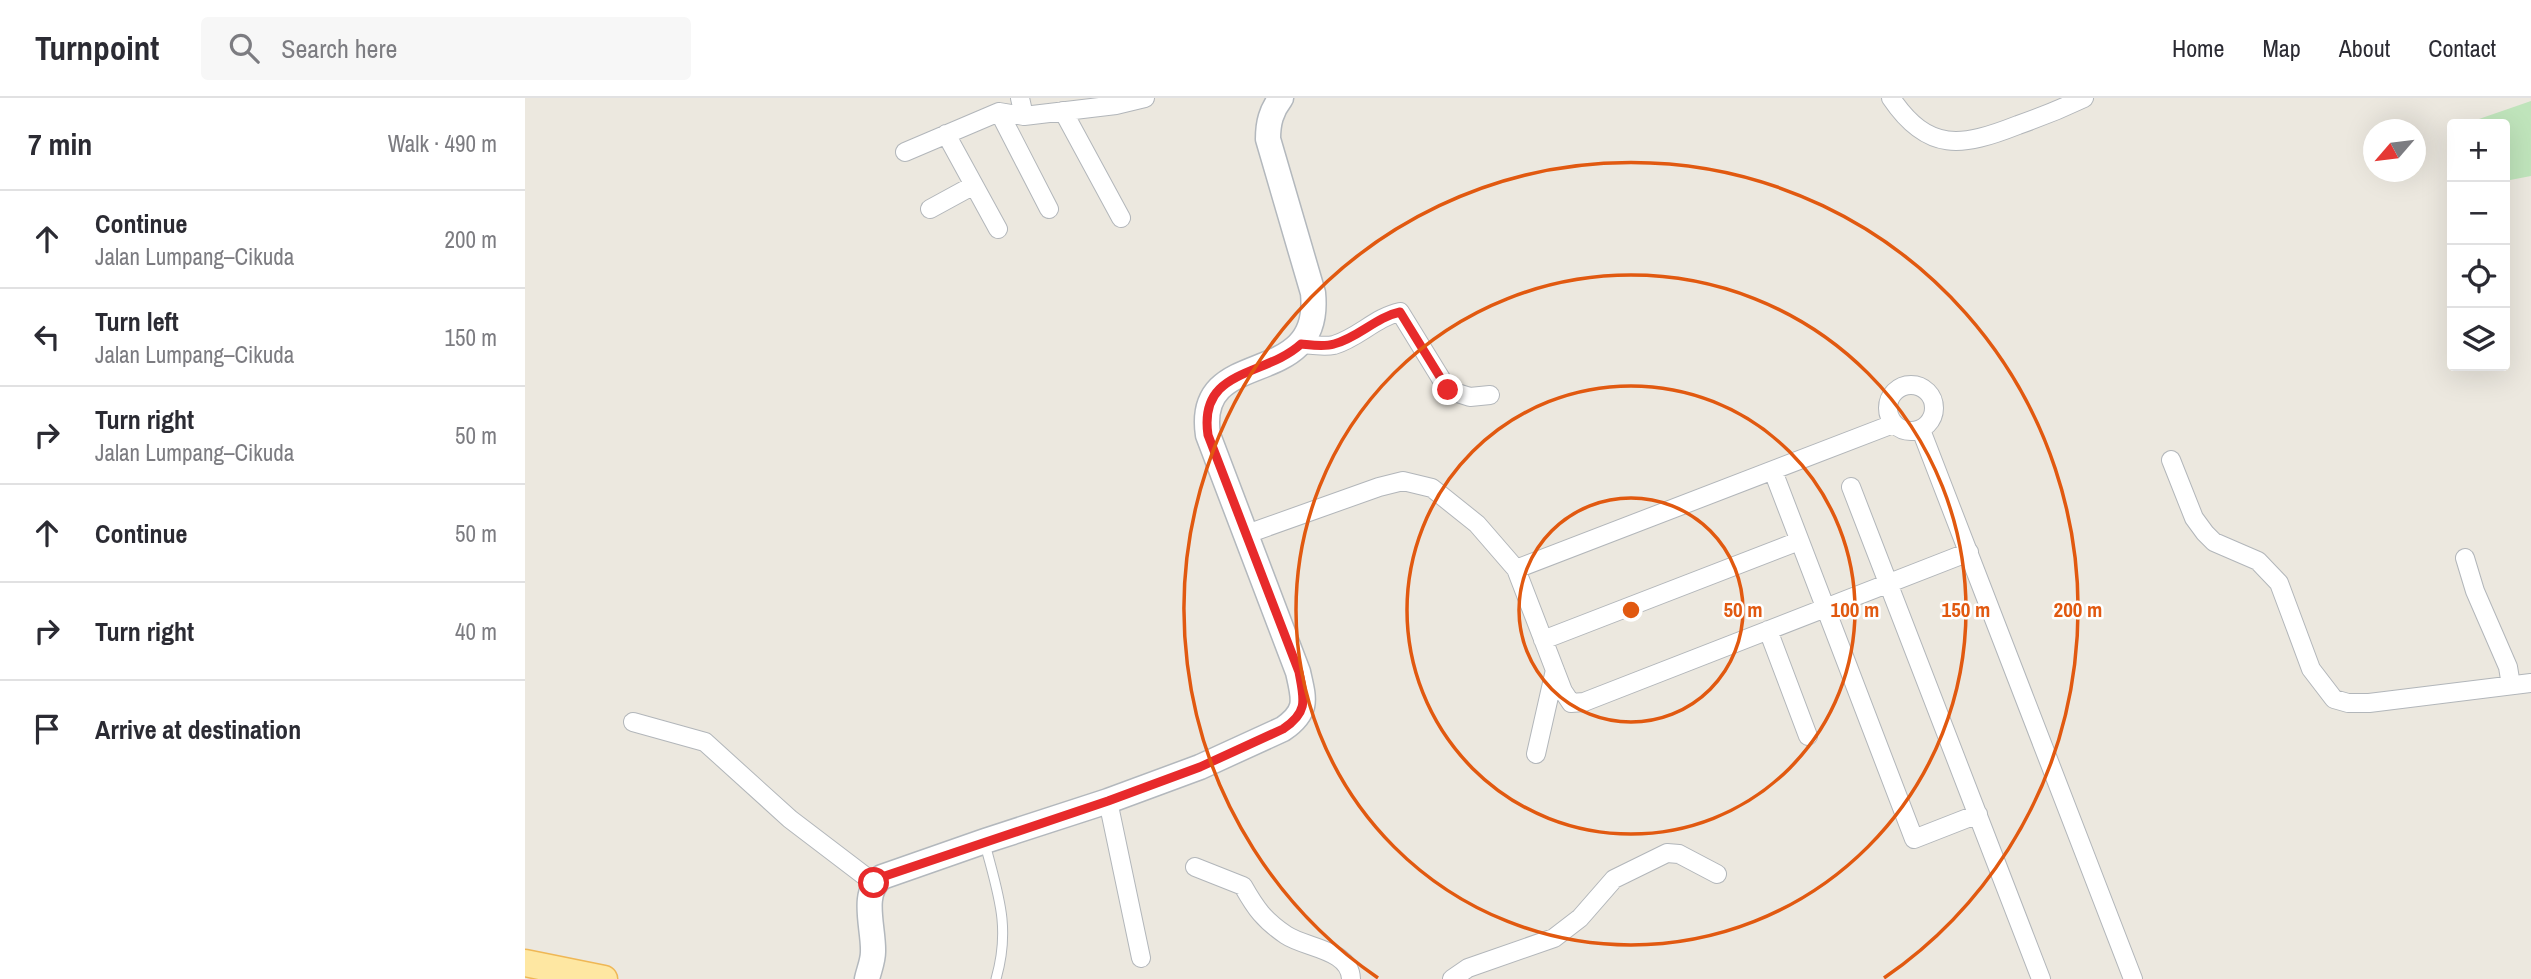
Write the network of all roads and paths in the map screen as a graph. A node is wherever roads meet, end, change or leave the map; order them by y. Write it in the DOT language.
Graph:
graph roads {
  1 [pos="1145,98"];
  2 [pos="1280,98"];
  3 [pos="1891,98"];
  4 [pos="2084,98"];
  5 [pos="1022,107"];
  6 [pos="1063,111"];
  7 [pos="999,112"];
  8 [pos="946,134"];
  9 [pos="905,152"];
  10 [pos="974,185"];
  11 [pos="930,209"];
  12 [pos="1049,209"];
  13 [pos="1121,218"];
  14 [pos="998,229"];
  15 [pos="1301,344"];
  16 [pos="1490,395"];
  17 [pos="1893,424"];
  18 [pos="1921,430"];
  19 [pos="2171,460"];
  20 [pos="1773,471"];
  21 [pos="1851,487"];
  22 [pos="1247,534"];
  23 [pos="1799,541"];
  24 [pos="1969,552"];
  25 [pos="2465,558"];
  26 [pos="1515,569"];
  27 [pos="1888,583"];
  28 [pos="1825,608"];
  29 [pos="1768,630"];
  30 [pos="1543,640"];
  31 [pos="1555,670"];
  32 [pos="2531,683"];
  33 [pos="2511,685"];
  34 [pos="632,722"];
  35 [pos="1808,736"];
  36 [pos="1536,754"];
  37 [pos="1108,801"];
  38 [pos="1977,814"];
  39 [pos="985,841"];
  40 [pos="1195,867"];
  41 [pos="1717,873"];
  42 [pos="874,883"];
  43 [pos="1141,958"];
  44 [pos="525,963"];
  45 [pos="604,979"];
  46 [pos="867,979"];
  47 [pos="996,979"];
  48 [pos="1351,979"];
  49 [pos="1452,979"];
  50 [pos="2041,979"];
  51 [pos="2133,979"];
  1 -- 6 [label="street"];
  2 -- 15 [label="street"];
  3 -- 4 [label="street"];
  5 -- 6 [label="street"];
  5 -- 7 [label="street"];
  6 -- 13 [label="street"];
  7 -- 8 [label="street"];
  7 -- 12 [label="street"];
  8 -- 9 [label="street"];
  8 -- 10 [label="street"];
  10 -- 11 [label="street"];
  10 -- 14 [label="street"];
  15 -- 16 [label="street"];
  15 -- 22 [label="street"];
  17 -- 18 [label="street"];
  17 -- 18 [label="street"];
  17 -- 20 [label="street"];
  18 -- 24 [label="street"];
  19 -- 33 [label="street"];
  20 -- 23 [label="street"];
  20 -- 26 [label="street"];
  21 -- 27 [label="street"];
  22 -- 26 [label="street"];
  22 -- 37 [label="street"];
  23 -- 28 [label="street"];
  23 -- 30 [label="street"];
  24 -- 27 [label="street"];
  24 -- 51 [label="street"];
  25 -- 33 [label="street"];
  26 -- 30 [label="street"];
  27 -- 28 [label="street"];
  27 -- 38 [label="street"];
  28 -- 29 [label="street"];
  28 -- 38 [label="street"];
  29 -- 31 [label="street"];
  29 -- 35 [label="street"];
  30 -- 31 [label="street"];
  31 -- 36 [label="street"];
  32 -- 33 [label="street"];
  34 -- 42 [label="street"];
  37 -- 39 [label="street"];
  37 -- 43 [label="street"];
  38 -- 50 [label="street"];
  39 -- 42 [label="street"];
  39 -- 47 [label="lane"];
  40 -- 48 [label="street"];
  41 -- 49 [label="street"];
  42 -- 46 [label="street"];
  44 -- 45 [label="main road"];
}
